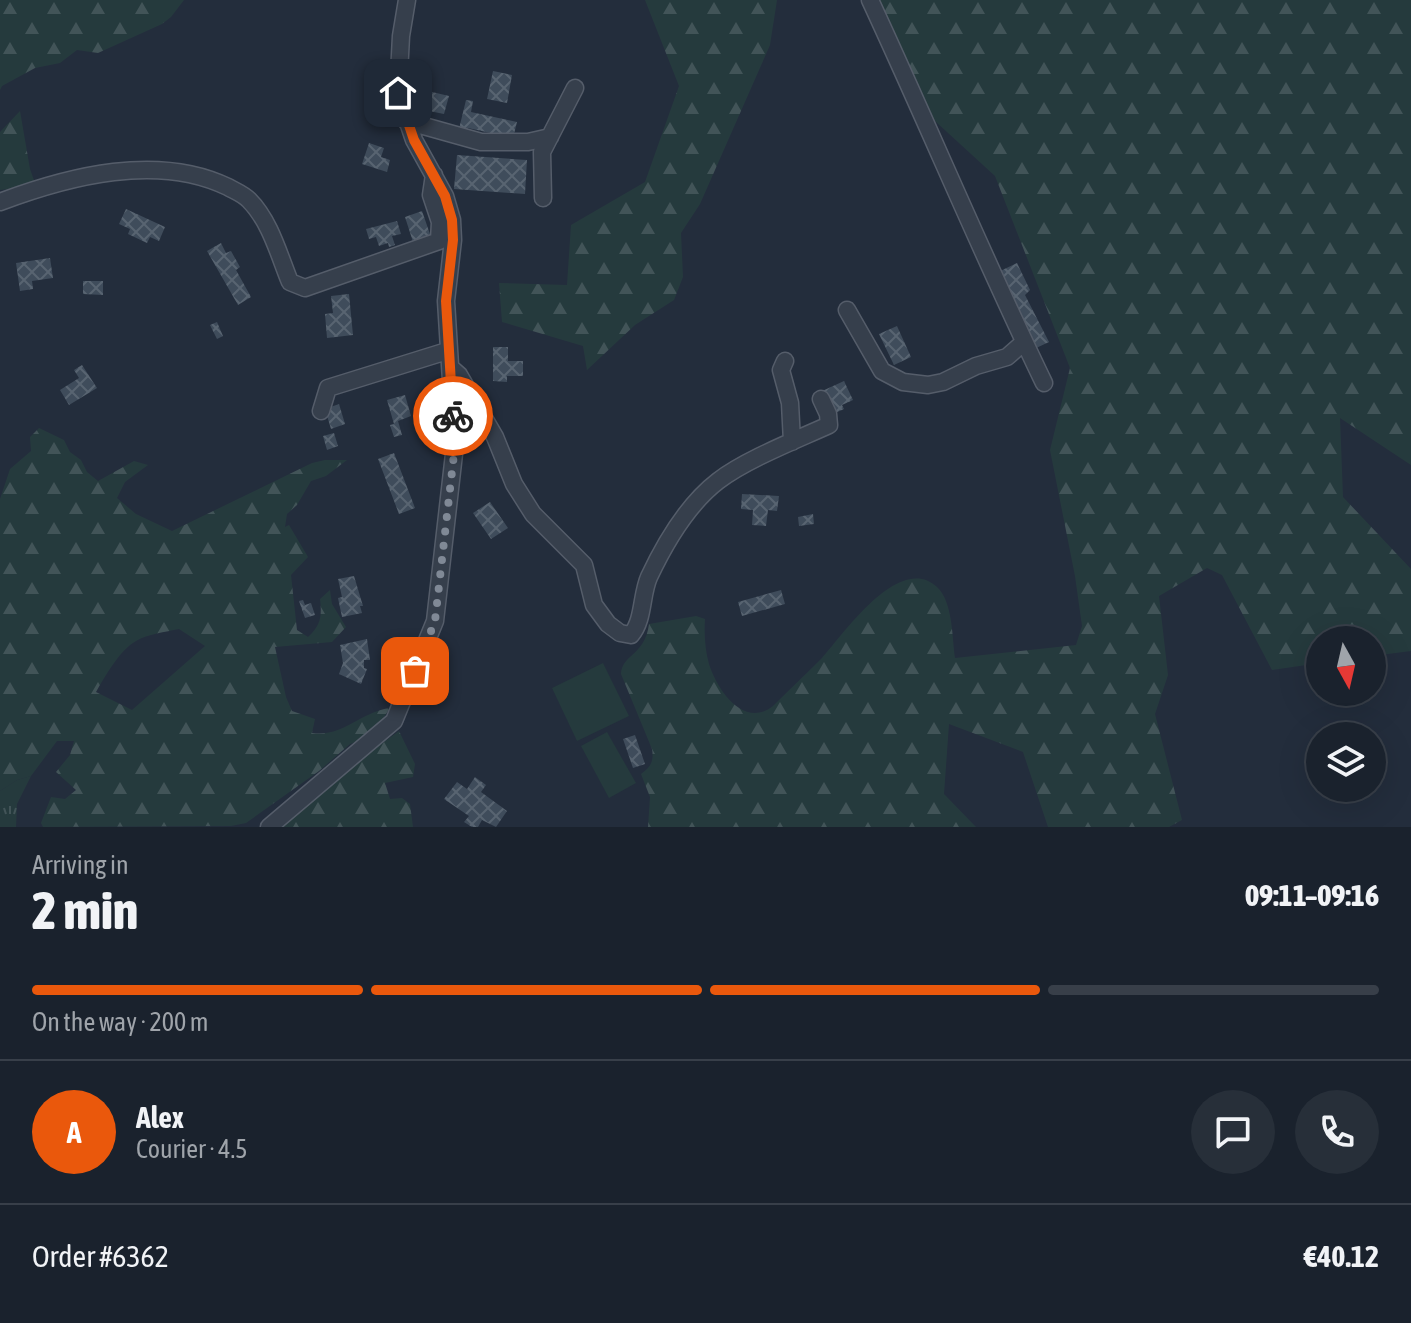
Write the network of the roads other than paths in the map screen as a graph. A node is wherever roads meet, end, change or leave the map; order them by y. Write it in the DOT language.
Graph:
graph roads {
  1 [pos="407,0"];
  2 [pos="870,0"];
  3 [pos="575,88"];
  4 [pos="406,121"];
  5 [pos="550,137"];
  6 [pos="434,175"];
  7 [pos="543,198"];
  8 [pos="0,202"];
  9 [pos="847,310"];
  10 [pos="1024,342"];
  11 [pos="447,351"];
  12 [pos="785,361"];
  13 [pos="451,368"];
  14 [pos="1044,383"];
  15 [pos="821,399"];
  16 [pos="321,411"];
  17 [pos="792,442"];
  18 [pos="269,827"];
  1 -- 4 [label="street"];
  2 -- 10 [label="street"];
  3 -- 5 [label="street"];
  4 -- 5 [label="street"];
  4 -- 6 [label="street"];
  5 -- 7 [label="street"];
  6 -- 8 [label="street"];
  6 -- 11 [label="street"];
  9 -- 10 [label="street"];
  10 -- 14 [label="street"];
  11 -- 13 [label="street"];
  11 -- 16 [label="street"];
  12 -- 17 [label="street"];
  13 -- 17 [label="street"];
  13 -- 18 [label="street"];
  15 -- 17 [label="street"];
}
